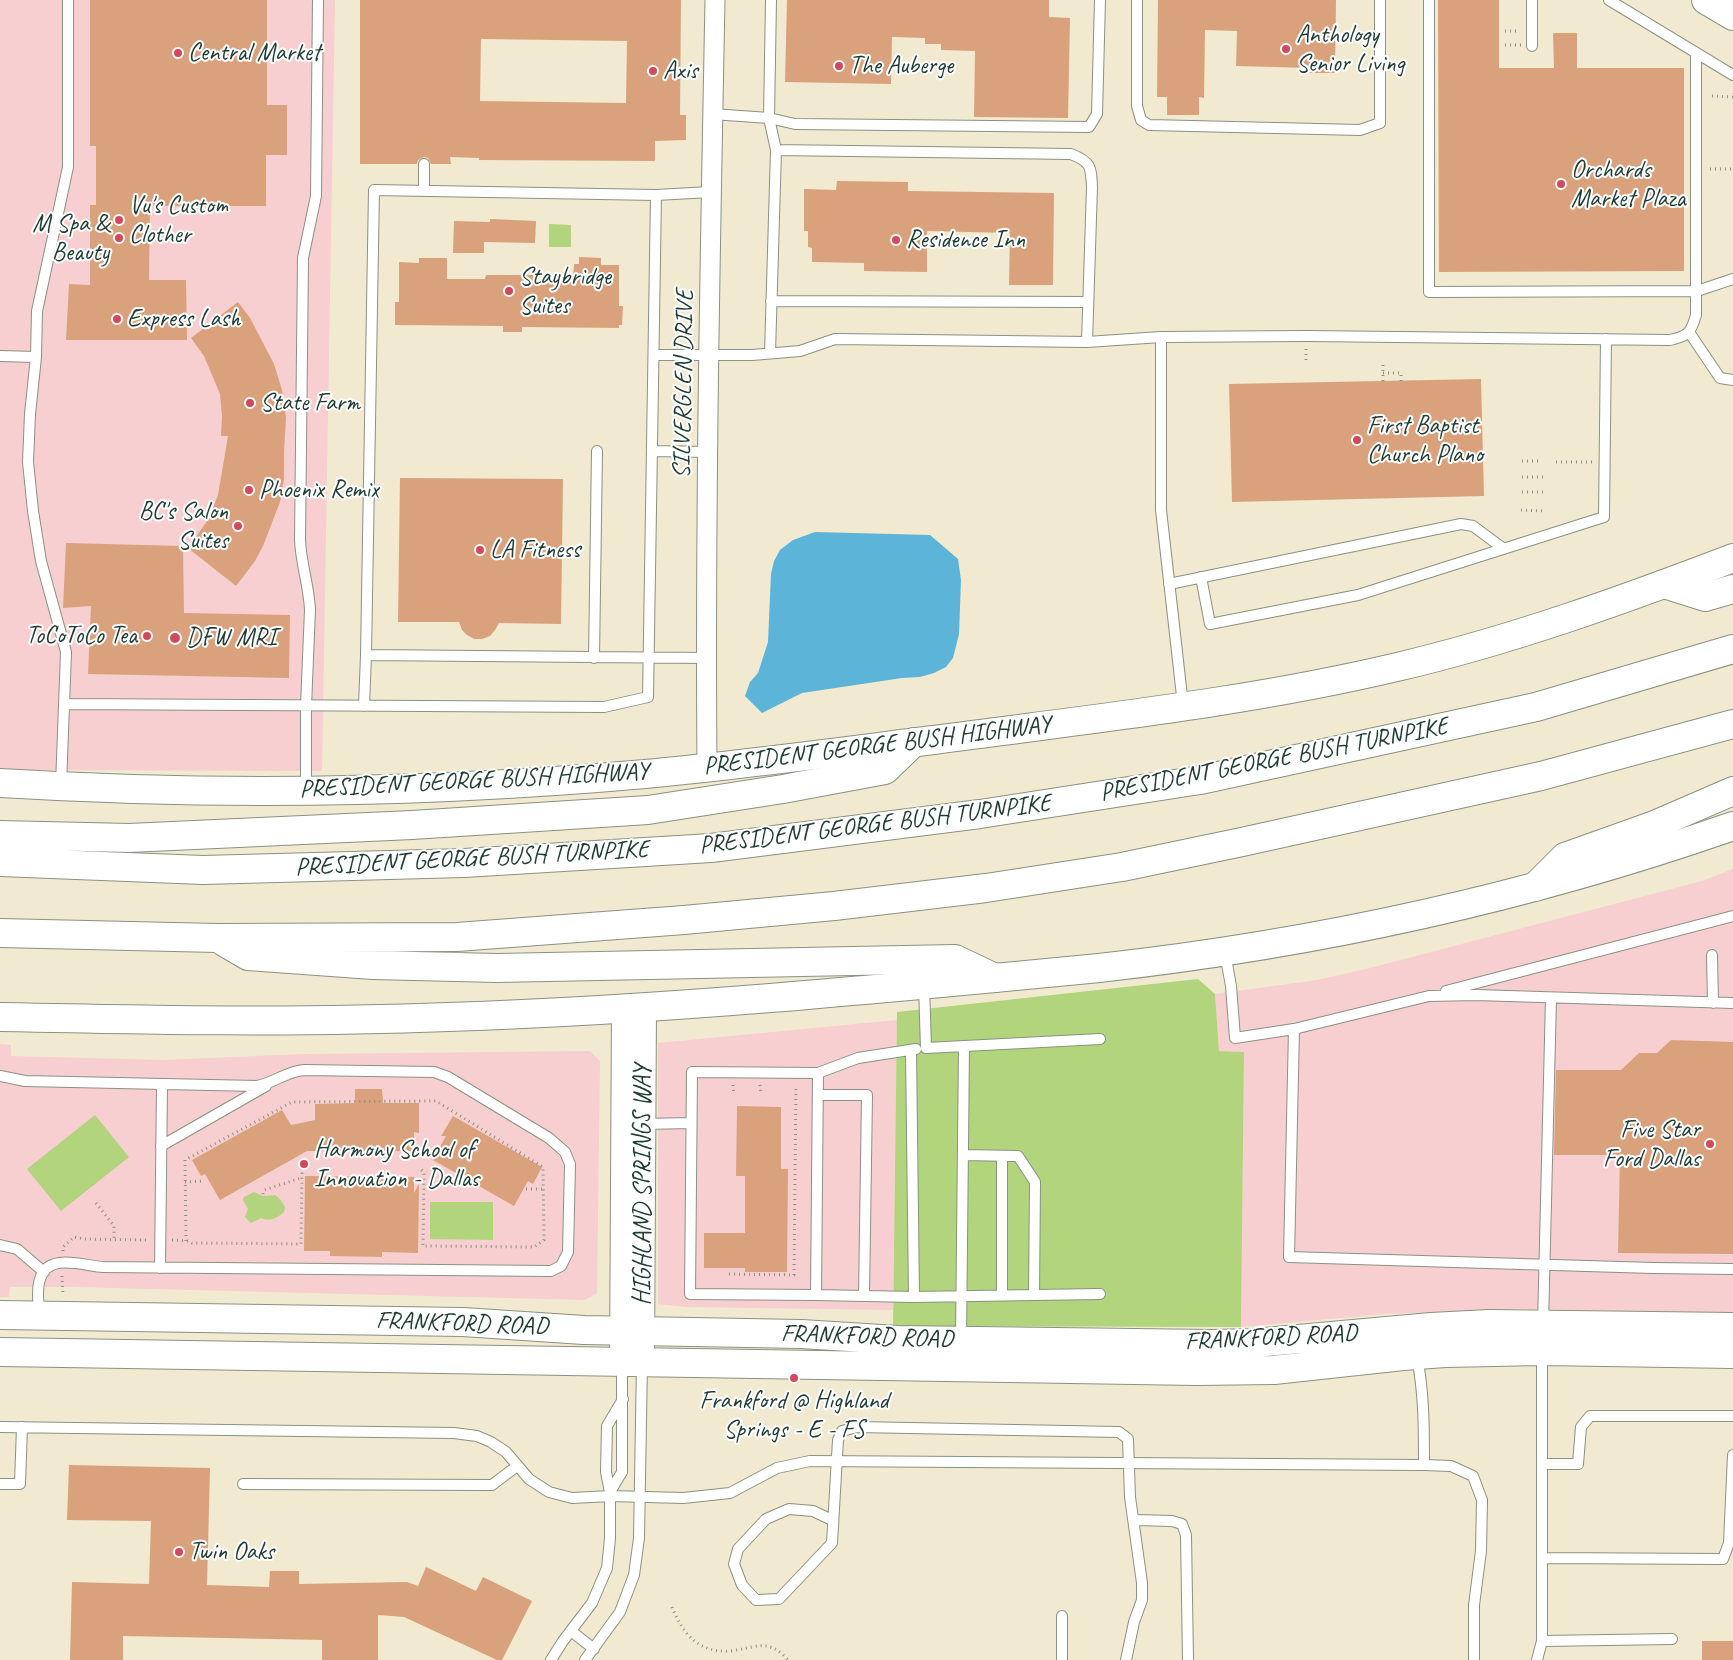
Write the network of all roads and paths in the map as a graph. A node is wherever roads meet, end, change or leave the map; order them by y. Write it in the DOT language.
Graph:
graph roads {
  1 [pos="68,0"];
  2 [pos="318,0"];
  3 [pos="715,0"];
  4 [pos="771,0"];
  5 [pos="1100,0"];
  6 [pos="1137,0"];
  7 [pos="1380,0"];
  8 [pos="1429,0"];
  9 [pos="1532,0"];
  10 [pos="1609,0"];
  11 [pos="1706,0"];
  12 [pos="1733,16"];
  13 [pos="1505,31"];
  14 [pos="1520,31"];
  15 [pos="1504,45"];
  16 [pos="1520,45"];
  17 [pos="1532,46"];
  18 [pos="1696,54"];
  19 [pos="1733,75"];
  20 [pos="1712,96"];
  21 [pos="1733,97"];
  22 [pos="712,114"];
  23 [pos="768,118"];
  24 [pos="776,150"];
  25 [pos="424,164"];
  26 [pos="1710,169"];
  27 [pos="1733,170"];
  28 [pos="424,191"];
  29 [pos="710,192"];
  30 [pos="656,195"];
  31 [pos="1733,279"];
  32 [pos="1696,292"];
  33 [pos="771,301"];
  34 [pos="1088,302"];
  35 [pos="1689,332"];
  36 [pos="1161,337"];
  37 [pos="1606,339"];
  38 [pos="1087,342"];
  39 [pos="1306,348"];
  40 [pos="770,353"];
  41 [pos="709,354"];
  42 [pos="654,355"];
  43 [pos="0,356"];
  44 [pos="36,357"];
  45 [pos="1306,364"];
  46 [pos="1384,365"];
  47 [pos="1384,373"];
  48 [pos="1401,380"];
  49 [pos="1733,380"];
  50 [pos="1383,381"];
  51 [pos="597,451"];
  52 [pos="652,451"];
  53 [pos="708,452"];
  54 [pos="1522,462"];
  55 [pos="1539,462"];
  56 [pos="1556,462"];
  57 [pos="1594,462"];
  58 [pos="1522,477"];
  59 [pos="1546,477"];
  60 [pos="1522,492"];
  61 [pos="1545,492"];
  62 [pos="1522,510"];
  63 [pos="1545,511"];
  64 [pos="1504,549"];
  65 [pos="1733,558"];
  66 [pos="1201,577"];
  67 [pos="1169,584"];
  68 [pos="1664,584"];
  69 [pos="1733,589"];
  70 [pos="1733,650"];
  71 [pos="366,655"];
  72 [pos="594,658"];
  73 [pos="706,658"];
  74 [pos="649,659"];
  75 [pos="65,704"];
  76 [pos="306,706"];
  77 [pos="364,706"];
  78 [pos="1183,706"];
  79 [pos="1733,724"];
  80 [pos="914,742"];
  81 [pos="707,768"];
  82 [pos="0,783"];
  83 [pos="61,786"];
  84 [pos="306,790"];
  85 [pos="1733,791"];
  86 [pos="1733,826"];
  87 [pos="0,836"];
  88 [pos="0,862"];
  89 [pos="1535,887"];
  90 [pos="1733,916"];
  91 [pos="0,933"];
  92 [pos="217,938"];
  93 [pos="1225,952"];
  94 [pos="1712,955"];
  95 [pos="995,978"];
  96 [pos="924,984"];
  97 [pos="1429,996"];
  98 [pos="1550,998"];
  99 [pos="1713,1003"];
  100 [pos="1733,1003"];
  101 [pos="634,1008"];
  102 [pos="0,1017"];
  103 [pos="1294,1029"];
  104 [pos="1100,1039"];
  105 [pos="964,1046"];
  106 [pos="926,1048"];
  107 [pos="911,1050"];
  108 [pos="818,1073"];
  109 [pos="0,1076"];
  110 [pos="272,1082"];
  111 [pos="733,1082"];
  112 [pos="751,1082"];
  113 [pos="796,1082"];
  114 [pos="162,1084"];
  115 [pos="818,1094"];
  116 [pos="734,1095"];
  117 [pos="761,1095"];
  118 [pos="691,1123"];
  119 [pos="633,1124"];
  120 [pos="161,1146"];
  121 [pos="963,1155"];
  122 [pos="1002,1156"];
  123 [pos="304,1166"];
  124 [pos="420,1169"];
  125 [pos="302,1178"];
  126 [pos="205,1181"];
  127 [pos="186,1182"];
  128 [pos="526,1189"];
  129 [pos="543,1189"];
  130 [pos="264,1194"];
  131 [pos="96,1203"];
  132 [pos="114,1239"];
  133 [pos="148,1240"];
  134 [pos="169,1240"];
  135 [pos="186,1241"];
  136 [pos="0,1245"];
  137 [pos="63,1252"];
  138 [pos="1544,1264"];
  139 [pos="160,1268"];
  140 [pos="1733,1269"];
  141 [pos="44,1272"];
  142 [pos="728,1274"];
  143 [pos="743,1274"];
  144 [pos="62,1276"];
  145 [pos="743,1279"];
  146 [pos="1100,1294"];
  147 [pos="63,1295"];
  148 [pos="816,1295"];
  149 [pos="1002,1295"];
  150 [pos="1034,1295"];
  151 [pos="864,1296"];
  152 [pos="962,1296"];
  153 [pos="914,1297"];
  154 [pos="0,1315"];
  155 [pos="39,1316"];
  156 [pos="1733,1327"];
  157 [pos="632,1331"];
  158 [pos="1542,1338"];
  159 [pos="962,1341"];
  160 [pos="0,1352"];
  161 [pos="38,1352"];
  162 [pos="1733,1354"];
  163 [pos="1416,1355"];
  164 [pos="632,1363"];
  165 [pos="622,1399"];
  166 [pos="1733,1416"];
  167 [pos="0,1427"];
  168 [pos="22,1427"];
  169 [pos="1733,1454"];
  170 [pos="837,1461"];
  171 [pos="1129,1462"];
  172 [pos="1542,1464"];
  173 [pos="1424,1465"];
  174 [pos="517,1466"];
  175 [pos="0,1484"];
  176 [pos="243,1484"];
  177 [pos="610,1494"];
  178 [pos="640,1497"];
  179 [pos="832,1520"];
  180 [pos="1134,1520"];
  181 [pos="1542,1558"];
  182 [pos="672,1607"];
  183 [pos="1062,1616"];
  184 [pos="571,1631"];
  185 [pos="1672,1639"];
  186 [pos="1542,1641"];
  187 [pos="594,1649"];
  188 [pos="551,1660"];
  189 [pos="585,1660"];
  190 [pos="788,1660"];
  191 [pos="1062,1660"];
  192 [pos="1126,1660"];
  193 [pos="1188,1660"];
  194 [pos="1474,1660"];
  195 [pos="1537,1660"];
  1 -- 44 [label="lane"];
  2 -- 76 [label="lane"];
  3 -- 22 [label="street, SILVERGLEN DRIVE"];
  4 -- 23 [label="lane"];
  5 -- 23 [label="lane"];
  6 -- 7 [label="lane"];
  8 -- 32 [label="lane"];
  9 -- 17 [label="lane"];
  10 -- 18 [label="lane"];
  11 -- 12 [label="main road"];
  13 -- 14 [label="path"];
  15 -- 16 [label="path"];
  18 -- 19 [label="lane"];
  18 -- 32 [label="lane"];
  20 -- 21 [label="path"];
  22 -- 23 [label="lane"];
  22 -- 29 [label="street, SILVERGLEN DRIVE"];
  23 -- 24 [label="lane"];
  24 -- 33 [label="lane"];
  24 -- 34 [label="lane"];
  25 -- 28 [label="lane"];
  26 -- 27 [label="path"];
  28 -- 30 [label="lane"];
  28 -- 71 [label="lane"];
  29 -- 30 [label="lane"];
  29 -- 41 [label="street, SILVERGLEN DRIVE"];
  30 -- 42 [label="lane"];
  31 -- 32 [label="lane"];
  32 -- 35 [label="lane"];
  33 -- 34 [label="lane"];
  33 -- 40 [label="lane"];
  34 -- 38 [label="lane"];
  35 -- 37 [label="lane"];
  35 -- 49 [label="lane"];
  36 -- 37 [label="lane"];
  36 -- 38 [label="lane"];
  36 -- 67 [label="lane"];
  37 -- 64 [label="lane"];
  38 -- 40 [label="lane"];
  39 -- 45 [label="path"];
  40 -- 41 [label="lane"];
  41 -- 42 [label="lane"];
  41 -- 53 [label="street, SILVERGLEN DRIVE"];
  42 -- 52 [label="lane"];
  43 -- 44 [label="lane"];
  44 -- 75 [label="lane"];
  46 -- 47 [label="path"];
  47 -- 48 [label="path"];
  47 -- 50 [label="path"];
  51 -- 72 [label="lane"];
  52 -- 53 [label="lane"];
  52 -- 74 [label="lane"];
  53 -- 73 [label="street, SILVERGLEN DRIVE"];
  54 -- 55 [label="path"];
  56 -- 57 [label="path"];
  58 -- 59 [label="path"];
  60 -- 61 [label="path"];
  62 -- 63 [label="path"];
  64 -- 66 [label="lane"];
  64 -- 66 [label="lane"];
  65 -- 68 [label="main road, PRESIDENT GEORGE BUSH HIGHWAY"];
  66 -- 67 [label="lane"];
  67 -- 78 [label="lane"];
  68 -- 69 [label="main road"];
  68 -- 78 [label="main road, PRESIDENT GEORGE BUSH HIGHWAY"];
  70 -- 88 [label="main road, PRESIDENT GEORGE BUSH TURNPIKE"];
  71 -- 72 [label="lane"];
  71 -- 77 [label="lane"];
  72 -- 74 [label="lane"];
  73 -- 74 [label="lane"];
  73 -- 81 [label="street, SILVERGLEN DRIVE"];
  74 -- 77 [label="lane"];
  75 -- 76 [label="lane"];
  75 -- 83 [label="lane"];
  76 -- 77 [label="lane"];
  76 -- 84 [label="lane"];
  78 -- 80 [label="main road, PRESIDENT GEORGE BUSH HIGHWAY"];
  79 -- 92 [label="main road"];
  80 -- 81 [label="main road, PRESIDENT GEORGE BUSH HIGHWAY"];
  80 -- 87 [label="main road"];
  81 -- 84 [label="main road, PRESIDENT GEORGE BUSH HIGHWAY"];
  82 -- 83 [label="main road, PRESIDENT GEORGE BUSH HIGHWAY"];
  83 -- 84 [label="main road, PRESIDENT GEORGE BUSH HIGHWAY"];
  85 -- 89 [label="main road"];
  86 -- 89 [label="main road"];
  89 -- 93 [label="main road"];
  90 -- 97 [label="lane"];
  91 -- 92 [label="main road"];
  92 -- 95 [label="main road"];
  93 -- 95 [label="main road"];
  93 -- 103 [label="lane"];
  94 -- 99 [label="lane"];
  95 -- 96 [label="main road"];
  96 -- 101 [label="main road"];
  96 -- 106 [label="lane"];
  97 -- 98 [label="lane"];
  97 -- 103 [label="lane"];
  98 -- 99 [label="lane"];
  98 -- 138 [label="lane"];
  99 -- 100 [label="lane"];
  101 -- 102 [label="main road"];
  101 -- 119 [label="street, HIGHLAND SPRINGS WAY"];
  103 -- 138 [label="lane"];
  104 -- 105 [label="lane"];
  105 -- 106 [label="lane"];
  105 -- 121 [label="lane"];
  106 -- 107 [label="lane"];
  107 -- 108 [label="lane"];
  107 -- 153 [label="lane"];
  108 -- 115 [label="lane"];
  108 -- 118 [label="lane"];
  109 -- 114 [label="lane"];
  110 -- 114 [label="lane"];
  110 -- 120 [label="lane"];
  110 -- 139 [label="lane"];
  111 -- 116 [label="path"];
  112 -- 117 [label="path"];
  113 -- 143 [label="path"];
  114 -- 120 [label="lane"];
  115 -- 148 [label="lane"];
  115 -- 151 [label="lane"];
  118 -- 119 [label="lane"];
  118 -- 148 [label="lane"];
  119 -- 157 [label="street, HIGHLAND SPRINGS WAY"];
  120 -- 139 [label="lane"];
  121 -- 122 [label="lane"];
  121 -- 152 [label="lane"];
  122 -- 149 [label="lane"];
  122 -- 150 [label="lane"];
  123 -- 125 [label="path"];
  124 -- 129 [label="path"];
  125 -- 130 [label="path"];
  125 -- 135 [label="path"];
  126 -- 127 [label="path"];
  127 -- 129 [label="path"];
  127 -- 135 [label="path"];
  128 -- 129 [label="path"];
  131 -- 132 [label="path"];
  132 -- 133 [label="path"];
  132 -- 137 [label="path"];
  134 -- 135 [label="path"];
  136 -- 141 [label="lane"];
  138 -- 140 [label="lane"];
  138 -- 158 [label="lane"];
  139 -- 141 [label="lane"];
  141 -- 155 [label="lane"];
  142 -- 143 [label="path"];
  143 -- 145 [label="path"];
  144 -- 147 [label="path"];
  146 -- 150 [label="lane"];
  148 -- 151 [label="lane"];
  149 -- 150 [label="lane"];
  149 -- 152 [label="lane"];
  151 -- 153 [label="lane"];
  152 -- 153 [label="lane"];
  152 -- 159 [label="lane"];
  154 -- 155 [label="main road, FRANKFORD ROAD"];
  155 -- 157 [label="main road, FRANKFORD ROAD"];
  155 -- 161 [label="main road"];
  156 -- 158 [label="main road, FRANKFORD ROAD"];
  157 -- 159 [label="main road, FRANKFORD ROAD"];
  157 -- 164 [label="street, HIGHLAND SPRINGS WAY"];
  158 -- 159 [label="main road, FRANKFORD ROAD"];
  158 -- 162 [label="main road, FRANKFORD ROAD"];
  158 -- 163 [label="main road, FRANKFORD ROAD"];
  158 -- 172 [label="lane"];
  160 -- 161 [label="main road, FRANKFORD ROAD"];
  161 -- 164 [label="main road, FRANKFORD ROAD"];
  163 -- 164 [label="main road, FRANKFORD ROAD"];
  163 -- 173 [label="lane"];
  164 -- 165 [label="lane"];
  164 -- 178 [label="lane"];
  165 -- 177 [label="lane"];
  165 -- 177 [label="lane"];
  166 -- 172 [label="lane"];
  167 -- 168 [label="lane"];
  168 -- 174 [label="lane"];
  168 -- 175 [label="lane"];
  169 -- 181 [label="lane"];
  170 -- 171 [label="lane"];
  170 -- 171 [label="lane"];
  170 -- 178 [label="lane"];
  170 -- 179 [label="lane"];
  171 -- 173 [label="lane"];
  171 -- 180 [label="lane"];
  172 -- 181 [label="lane"];
  173 -- 194 [label="lane"];
  174 -- 176 [label="lane"];
  174 -- 177 [label="lane"];
  177 -- 178 [label="lane"];
  177 -- 184 [label="lane"];
  178 -- 187 [label="lane"];
  179 -- 179 [label="lane"];
  180 -- 192 [label="lane"];
  180 -- 193 [label="lane"];
  181 -- 186 [label="lane"];
  182 -- 190 [label="path"];
  183 -- 191 [label="lane"];
  184 -- 187 [label="lane"];
  184 -- 188 [label="lane"];
  185 -- 186 [label="lane"];
  186 -- 195 [label="lane"];
  187 -- 189 [label="lane"];
}
